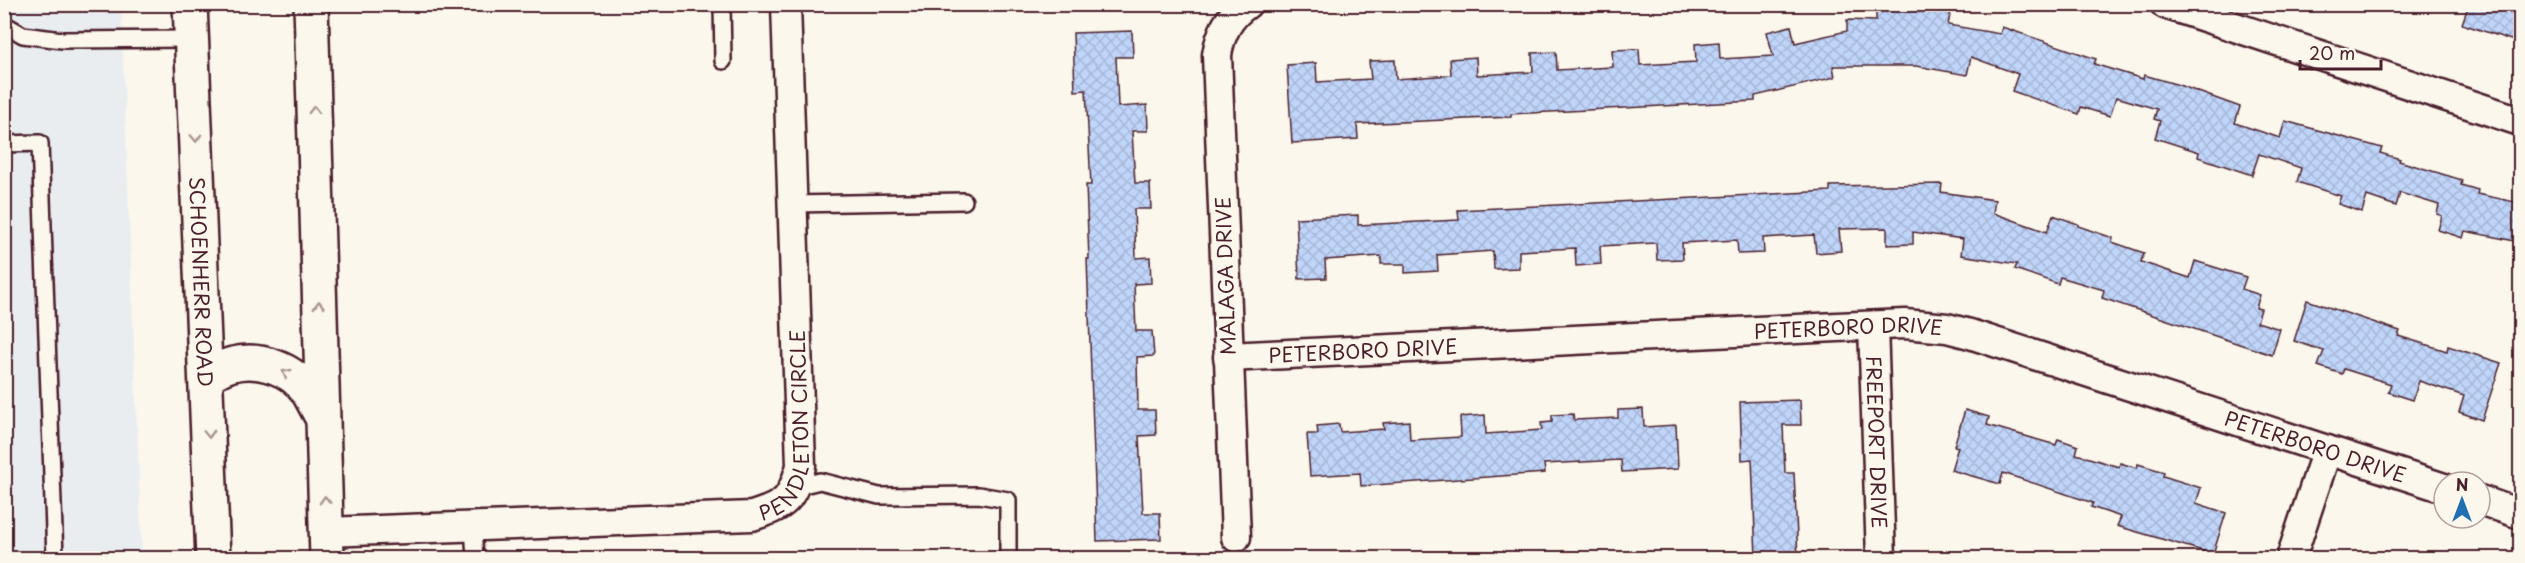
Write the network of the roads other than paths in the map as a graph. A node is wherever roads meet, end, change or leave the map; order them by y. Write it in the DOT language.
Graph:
graph roads {
  1 [pos="190,4"];
  2 [pos="311,4"];
  3 [pos="722,4"];
  4 [pos="786,4"];
  5 [pos="2165,4"];
  6 [pos="1239,11"];
  7 [pos="4,24"];
  8 [pos="192,39"];
  9 [pos="723,61"];
  10 [pos="2520,121"];
  11 [pos="4,144"];
  12 [pos="964,201"];
  13 [pos="792,204"];
  14 [pos="1873,326"];
  15 [pos="1228,357"];
  16 [pos="207,375"];
  17 [pos="322,418"];
  18 [pos="2327,450"];
  19 [pos="2432,484"];
  20 [pos="795,487"];
  21 [pos="2492,504"];
  22 [pos="2520,514"];
  23 [pos="473,527"];
  24 [pos="1236,537"];
  25 [pos="326,545"];
  26 [pos="56,558"];
  27 [pos="213,558"];
  28 [pos="475,558"];
  29 [pos="1008,558"];
  30 [pos="1881,558"];
  31 [pos="2291,558"];
  1 -- 8 [label="main road, SCHOENHERR ROAD"];
  17 -- 2 [label="main road, one-way"];
  3 -- 9 [label="lane"];
  4 -- 13 [label="street, PENDLETON CIRCLE"];
  5 -- 10 [label="street"];
  6 -- 15 [label="street, MALAGA DRIVE"];
  7 -- 8 [label="lane"];
  8 -- 16 [label="main road, SCHOENHERR ROAD, one-way"];
  11 -- 26 [label="lane"];
  12 -- 13 [label="lane"];
  13 -- 20 [label="street, PENDLETON CIRCLE"];
  14 -- 15 [label="street, PETERBORO DRIVE"];
  14 -- 18 [label="street, PETERBORO DRIVE"];
  14 -- 30 [label="street, FREEPORT DRIVE"];
  15 -- 24 [label="street, MALAGA DRIVE"];
  17 -- 16 [label="main road, one-way"];
  16 -- 27 [label="main road, SCHOENHERR ROAD, one-way"];
  25 -- 17 [label="main road, one-way"];
  18 -- 19 [label="street, PETERBORO DRIVE"];
  18 -- 31 [label="street"];
  20 -- 23 [label="street, PENDLETON CIRCLE"];
  20 -- 29 [label="lane"];
  21 -- 22 [label="street"];
  23 -- 25 [label="street, PENDLETON CIRCLE"];
  23 -- 28 [label="lane"];
}
